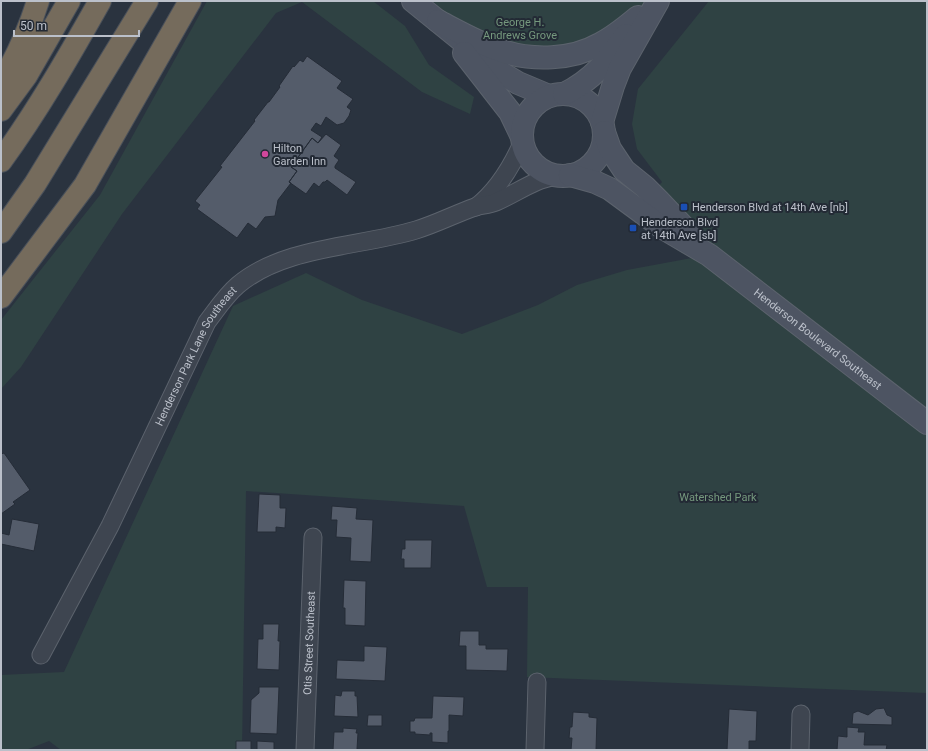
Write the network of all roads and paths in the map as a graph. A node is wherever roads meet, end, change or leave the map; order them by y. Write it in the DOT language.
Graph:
graph roads {
  1 [pos="38,1"];
  2 [pos="69,1"];
  3 [pos="100,1"];
  4 [pos="147,1"];
  5 [pos="190,1"];
  6 [pos="413,1"];
  7 [pos="653,1"];
  8 [pos="658,1"];
  9 [pos="638,17"];
  10 [pos="438,21"];
  11 [pos="1,84"];
  12 [pos="557,95"];
  13 [pos="1,110"];
  14 [pos="603,127"];
  15 [pos="522,138"];
  16 [pos="1,161"];
  17 [pos="563,175"];
  18 [pos="476,207"];
  19 [pos="1,232"];
  20 [pos="709,255"];
  21 [pos="1,297"];
  22 [pos="927,423"];
  23 [pos="313,537"];
  24 [pos="41,655"];
  25 [pos="537,682"];
  26 [pos="801,714"];
  27 [pos="305,750"];
  28 [pos="535,750"];
  29 [pos="800,750"];
  1 -- 11 [label="highway"];
  2 -- 13 [label="highway"];
  3 -- 16 [label="highway"];
  4 -- 19 [label="highway"];
  5 -- 21 [label="highway"];
  6 -- 10 [label="main road"];
  7 -- 9 [label="main road"];
  8 -- 14 [label="main road"];
  9 -- 10 [label="main road"];
  9 -- 12 [label="main road"];
  10 -- 12 [label="main road"];
  10 -- 15 [label="main road"];
  12 -- 14 [label="main road"];
  12 -- 15 [label="main road"];
  14 -- 17 [label="main road"];
  14 -- 20 [label="main road, Henderson Boulevard Southeast"];
  15 -- 17 [label="main road"];
  15 -- 18 [label="street, Henderson Park Lane Southeast"];
  17 -- 18 [label="street, Henderson Park Lane Southeast"];
  17 -- 20 [label="main road, Henderson Boulevard Southeast"];
  18 -- 24 [label="street, Henderson Park Lane Southeast"];
  20 -- 22 [label="main road, Henderson Boulevard Southeast"];
  23 -- 27 [label="street, Otis Street Southeast"];
  25 -- 28 [label="street"];
  26 -- 29 [label="street"];
}
